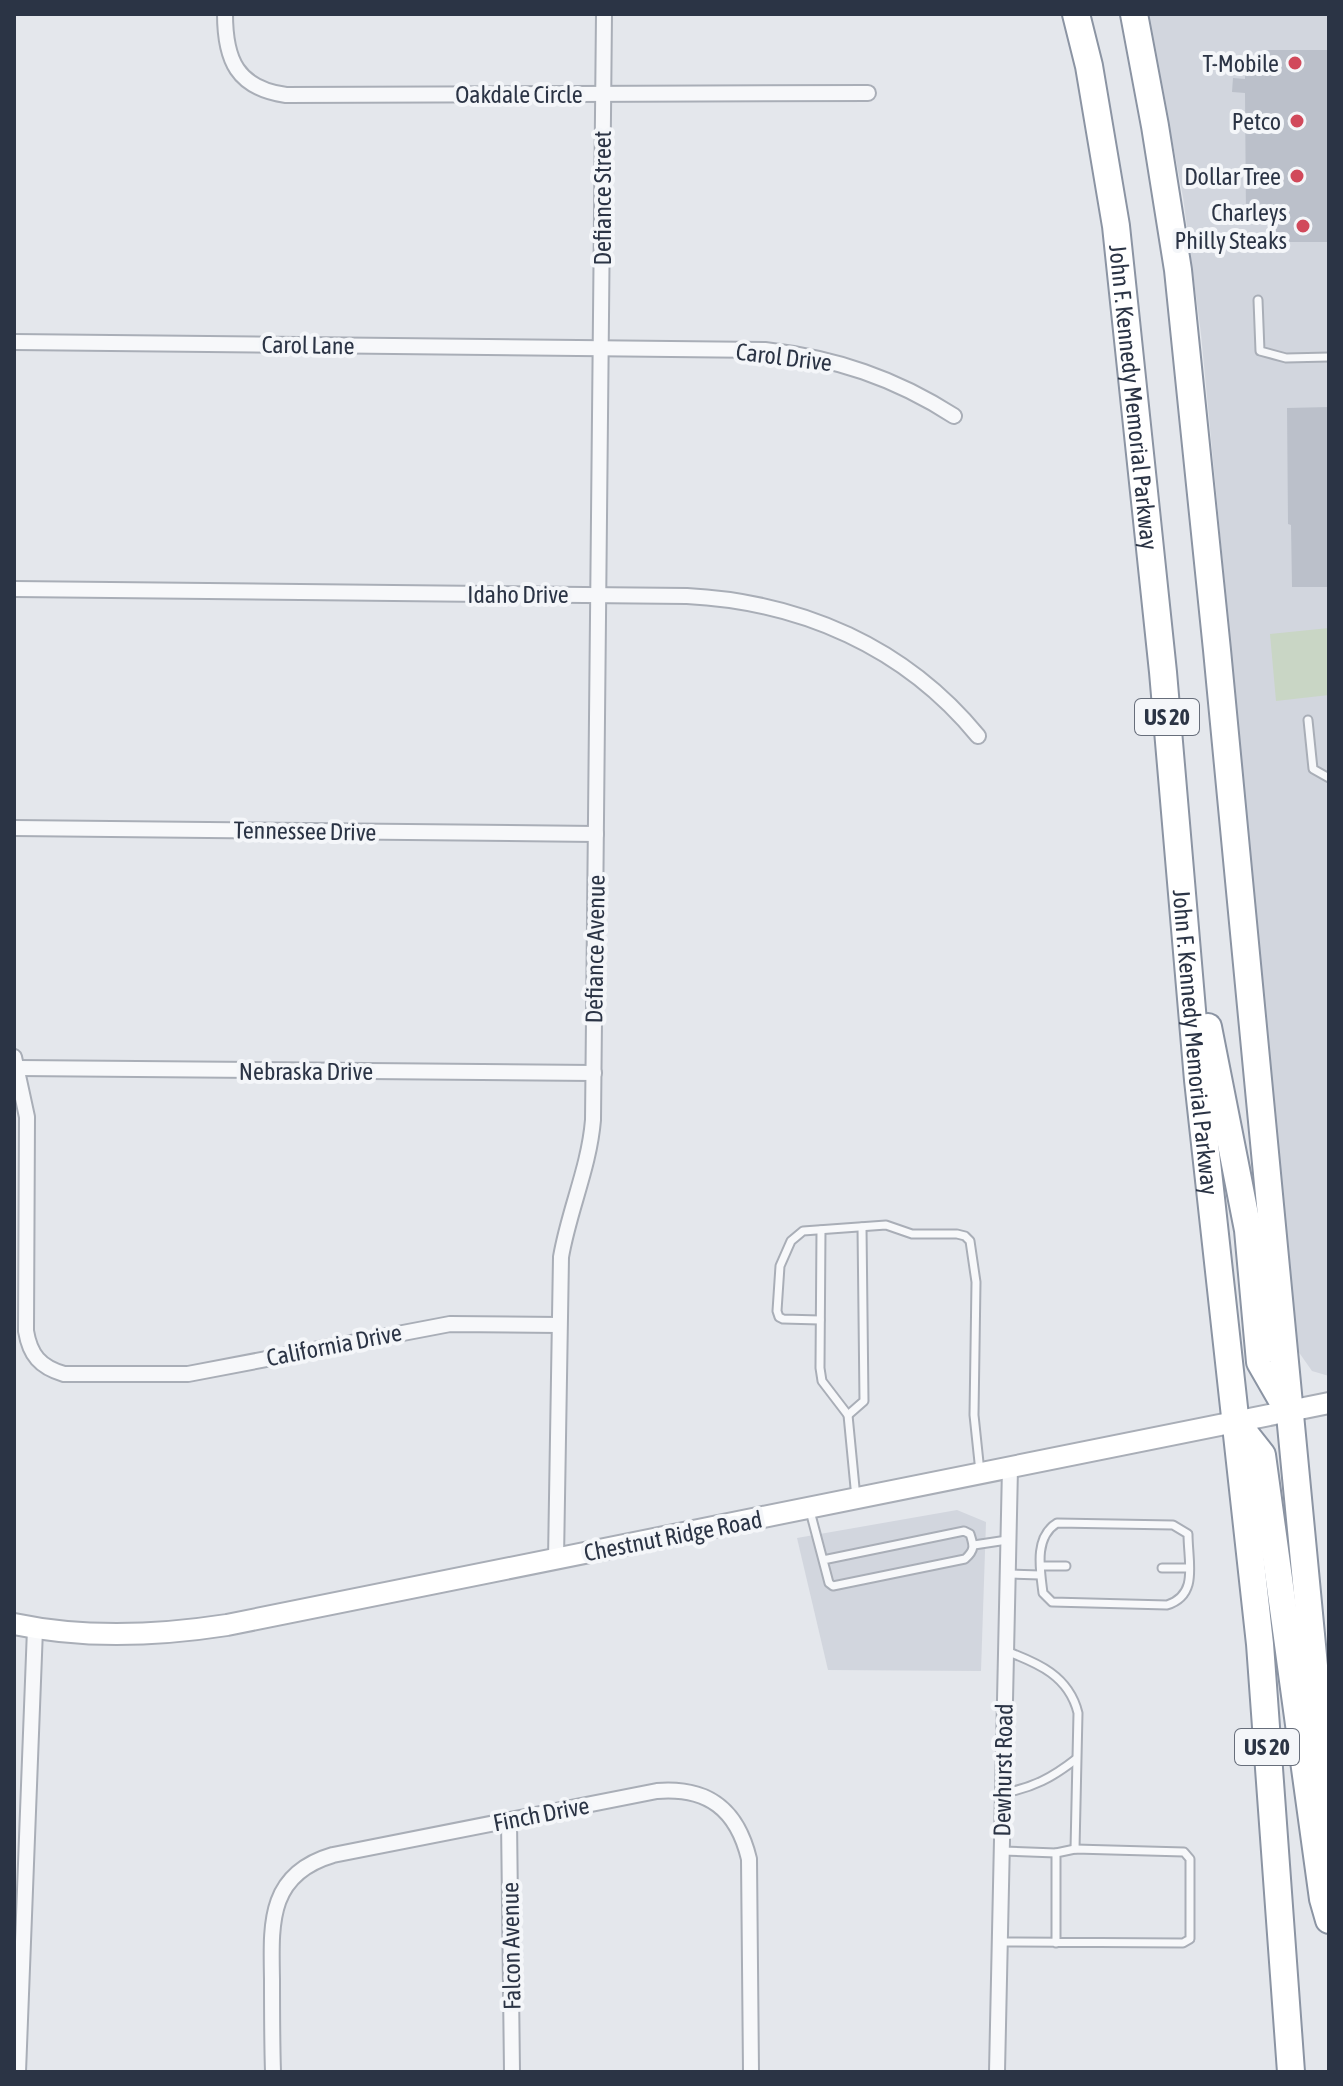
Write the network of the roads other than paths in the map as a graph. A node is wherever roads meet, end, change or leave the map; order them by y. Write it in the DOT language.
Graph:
graph roads {
  1 [pos="225,14"];
  2 [pos="604,14"];
  3 [pos="1076,14"];
  4 [pos="1134,14"];
  5 [pos="601,93"];
  6 [pos="868,93"];
  7 [pos="1258,300"];
  8 [pos="601,341"];
  9 [pos="14,342"];
  10 [pos="1329,357"];
  11 [pos="954,416"];
  12 [pos="14,589"];
  13 [pos="599,595"];
  14 [pos="1308,720"];
  15 [pos="978,736"];
  16 [pos="1329,778"];
  17 [pos="14,828"];
  18 [pos="596,834"];
  19 [pos="1180,866"];
  20 [pos="16,1063"];
  21 [pos="594,1073"];
  22 [pos="862,1227"];
  23 [pos="821,1230"];
  24 [pos="820,1320"];
  25 [pos="559,1325"];
  26 [pos="1329,1403"];
  27 [pos="1288,1412"];
  28 [pos="848,1415"];
  29 [pos="1236,1422"];
  30 [pos="1010,1468"];
  31 [pos="980,1475"];
  32 [pos="856,1499"];
  33 [pos="809,1509"];
  34 [pos="1008,1539"];
  35 [pos="974,1545"];
  36 [pos="556,1559"];
  37 [pos="823,1560"];
  38 [pos="1066,1566"];
  39 [pos="1162,1568"];
  40 [pos="1188,1568"];
  41 [pos="1040,1571"];
  42 [pos="1008,1574"];
  43 [pos="14,1624"];
  44 [pos="35,1629"];
  45 [pos="1006,1651"];
  46 [pos="1076,1759"];
  47 [pos="1003,1793"];
  48 [pos="509,1820"];
  49 [pos="1329,1823"];
  50 [pos="1075,1849"];
  51 [pos="1002,1851"];
  52 [pos="1056,1853"];
  53 [pos="1329,1920"];
  54 [pos="1000,1942"];
  55 [pos="1056,1943"];
  56 [pos="18,2072"];
  57 [pos="273,2072"];
  58 [pos="512,2072"];
  59 [pos="751,2072"];
  60 [pos="997,2072"];
  61 [pos="1291,2072"];
  1 -- 5 [label="street, Oakdale Circle"];
  2 -- 5 [label="street, Defiance Street"];
  3 -- 19 [label="highway, John F. Kennedy Memorial Parkway / US 20"];
  4 -- 27 [label="highway, US 20"];
  5 -- 6 [label="street, Oakdale Circle"];
  5 -- 8 [label="street, Defiance Street"];
  7 -- 10 [label="lane"];
  8 -- 9 [label="street, Carol Lane"];
  8 -- 11 [label="street, Carol Drive"];
  8 -- 13 [label="street, Defiance Avenue"];
  12 -- 13 [label="street, Idaho Drive"];
  13 -- 15 [label="street, Idaho Drive"];
  13 -- 18 [label="street, Defiance Avenue"];
  14 -- 16 [label="lane"];
  17 -- 18 [label="street, Tennessee Drive"];
  18 -- 21 [label="street, Defiance Avenue"];
  19 -- 27 [label="highway"];
  19 -- 29 [label="highway, John F. Kennedy Memorial Parkway / US 20"];
  20 -- 21 [label="street, Nebraska Drive"];
  20 -- 25 [label="street, California Drive"];
  21 -- 25 [label="street, Defiance Avenue"];
  22 -- 23 [label="lane"];
  22 -- 28 [label="lane"];
  22 -- 31 [label="lane"];
  23 -- 24 [label="lane"];
  23 -- 24 [label="lane"];
  24 -- 28 [label="lane"];
  25 -- 36 [label="street, Defiance Avenue"];
  26 -- 27 [label="street, Chestnut Ridge Road"];
  27 -- 29 [label="street, Chestnut Ridge Road"];
  27 -- 49 [label="highway, US 20"];
  28 -- 32 [label="lane"];
  29 -- 30 [label="street, Chestnut Ridge Road"];
  29 -- 53 [label="highway"];
  29 -- 61 [label="highway, John F. Kennedy Memorial Parkway / US 20"];
  30 -- 31 [label="street, Chestnut Ridge Road"];
  30 -- 34 [label="street, Dewhurst Road"];
  31 -- 32 [label="street, Chestnut Ridge Road"];
  32 -- 33 [label="street, Chestnut Ridge Road"];
  33 -- 36 [label="street, Chestnut Ridge Road"];
  33 -- 37 [label="lane"];
  34 -- 35 [label="lane"];
  34 -- 42 [label="street, Dewhurst Road"];
  35 -- 37 [label="lane"];
  35 -- 37 [label="lane"];
  36 -- 44 [label="street, Chestnut Ridge Road"];
  38 -- 41 [label="lane"];
  39 -- 40 [label="lane"];
  40 -- 41 [label="lane"];
  40 -- 41 [label="lane"];
  41 -- 42 [label="lane"];
  42 -- 45 [label="street, Dewhurst Road"];
  43 -- 44 [label="street, Chestnut Ridge Road"];
  44 -- 56 [label="street"];
  45 -- 46 [label="lane"];
  45 -- 47 [label="street, Dewhurst Road"];
  46 -- 47 [label="lane"];
  46 -- 50 [label="lane"];
  47 -- 51 [label="street, Dewhurst Road"];
  48 -- 57 [label="street, Finch Drive"];
  48 -- 58 [label="street, Falcon Avenue"];
  48 -- 59 [label="street, Finch Drive"];
  50 -- 52 [label="lane"];
  50 -- 55 [label="lane"];
  51 -- 52 [label="lane"];
  51 -- 54 [label="street, Dewhurst Road"];
  52 -- 55 [label="lane"];
  54 -- 55 [label="lane"];
  54 -- 60 [label="street, Dewhurst Road"];
}
